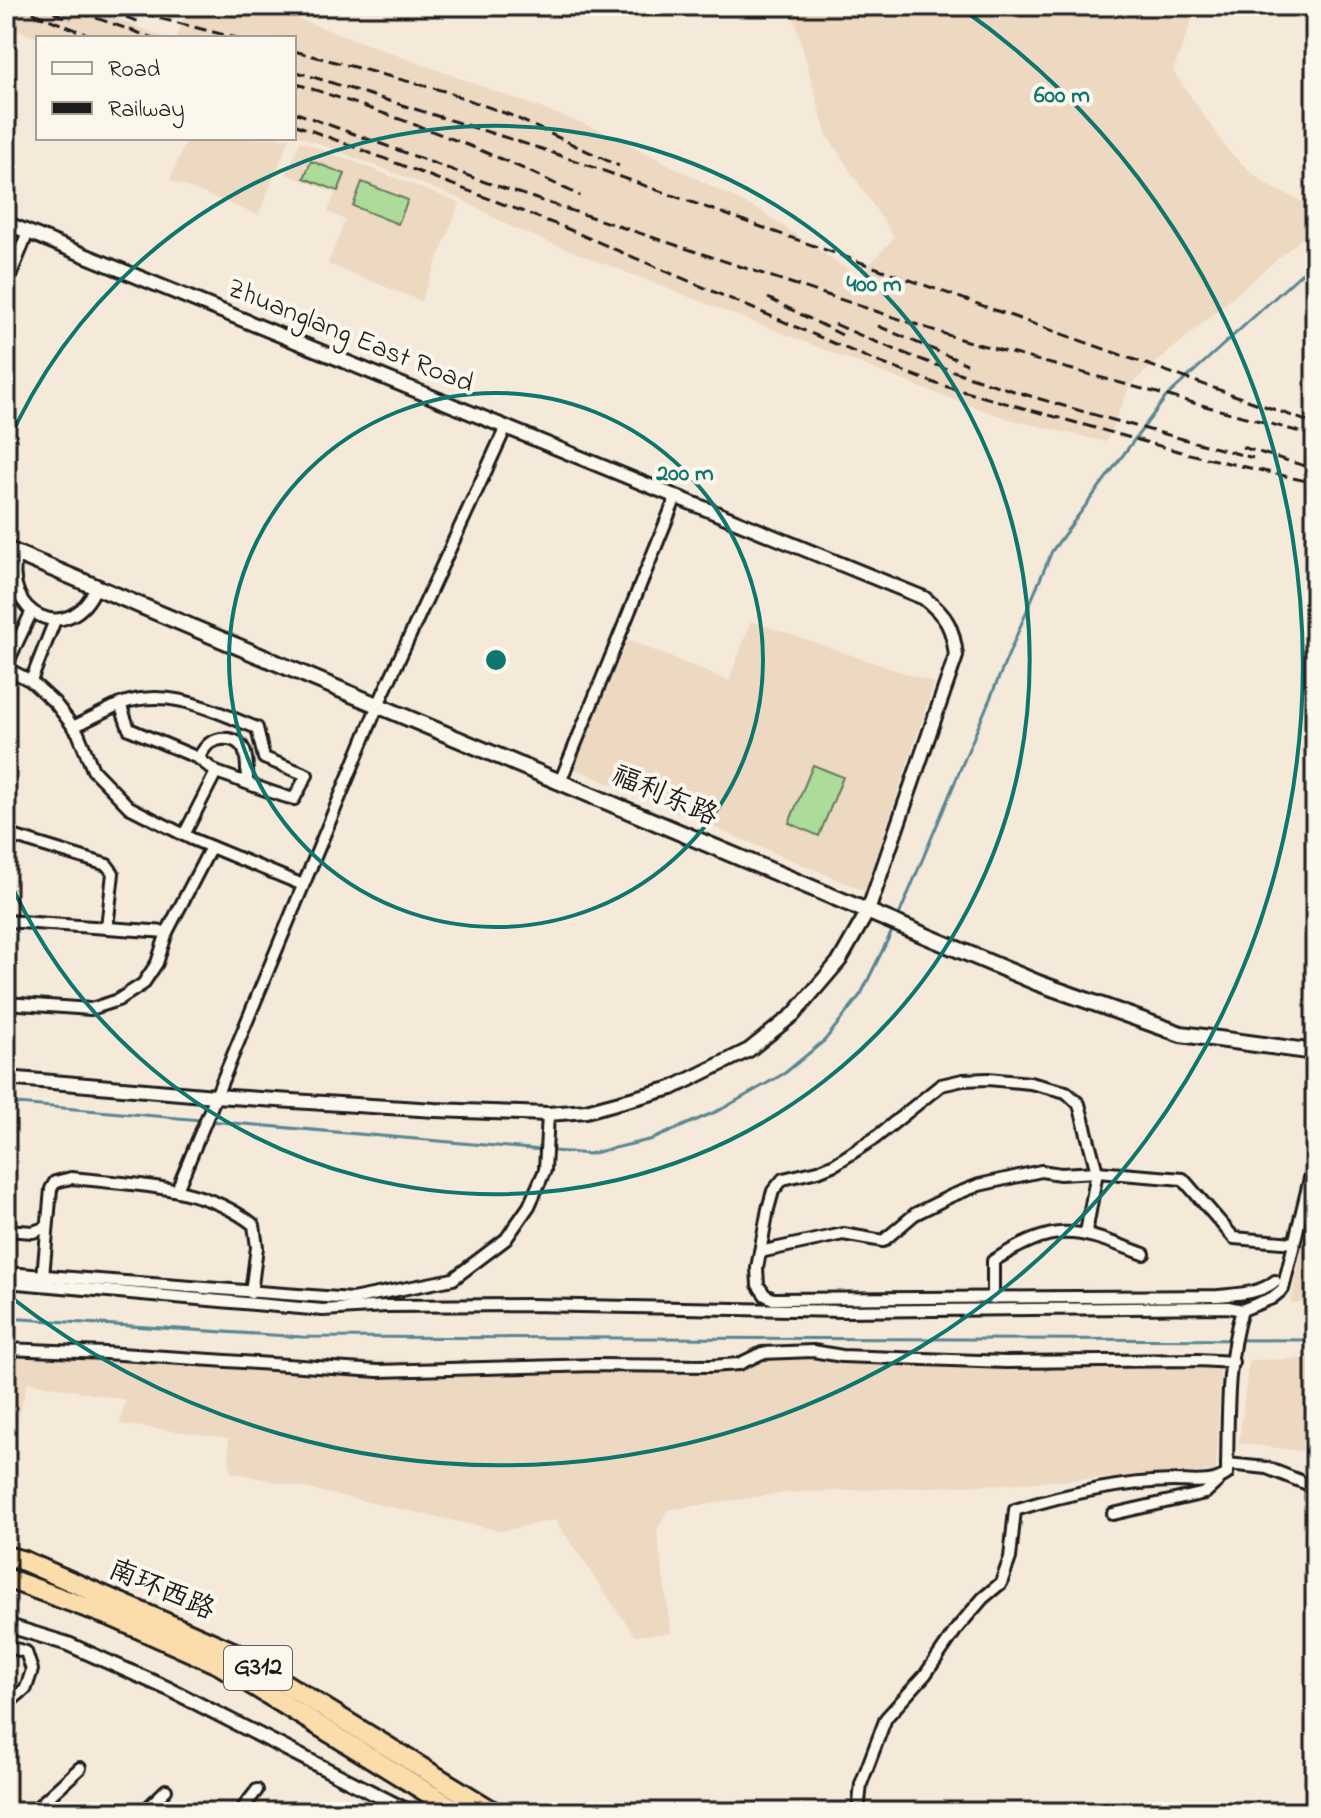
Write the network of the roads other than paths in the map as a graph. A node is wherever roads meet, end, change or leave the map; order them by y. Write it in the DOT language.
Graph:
graph roads {
  1 [pos="6,223"];
  2 [pos="28,232"];
  3 [pos="6,286"];
  4 [pos="506,427"];
  5 [pos="676,497"];
  6 [pos="12,551"];
  7 [pos="96,587"];
  8 [pos="31,613"];
  9 [pos="55,620"];
  10 [pos="6,667"];
  11 [pos="31,681"];
  12 [pos="120,704"];
  13 [pos="378,705"];
  14 [pos="240,721"];
  15 [pos="73,727"];
  16 [pos="232,739"];
  17 [pos="198,758"];
  18 [pos="216,772"];
  19 [pos="247,782"];
  20 [pos="560,782"];
  21 [pos="6,834"];
  22 [pos="184,835"];
  23 [pos="211,847"];
  24 [pos="303,885"];
  25 [pos="872,912"];
  26 [pos="6,921"];
  27 [pos="107,928"];
  28 [pos="167,932"];
  29 [pos="6,1003"];
  30 [pos="1315,1052"];
  31 [pos="6,1078"];
  32 [pos="213,1100"];
  33 [pos="548,1114"];
  34 [pos="1315,1158"];
  35 [pos="1097,1172"];
  36 [pos="177,1190"];
  37 [pos="47,1227"];
  38 [pos="6,1230"];
  39 [pos="1086,1233"];
  40 [pos="1294,1243"];
  41 [pos="760,1252"];
  42 [pos="1144,1254"];
  43 [pos="6,1273"];
  44 [pos="43,1276"];
  45 [pos="1275,1281"];
  46 [pos="6,1282"];
  47 [pos="251,1293"];
  48 [pos="993,1298"];
  49 [pos="1242,1310"];
  50 [pos="6,1349"];
  51 [pos="1234,1357"];
  52 [pos="1227,1464"];
  53 [pos="1218,1481"];
  54 [pos="1315,1487"];
  55 [pos="1113,1514"];
  56 [pos="6,1556"];
  57 [pos="6,1578"];
  58 [pos="6,1625"];
  59 [pos="6,1646"];
  60 [pos="6,1705"];
  61 [pos="80,1768"];
  62 [pos="166,1790"];
  63 [pos="257,1790"];
  64 [pos="35,1811"];
  65 [pos="143,1812"];
  66 [pos="240,1812"];
  67 [pos="410,1812"];
  68 [pos="459,1812"];
  69 [pos="494,1812"];
  70 [pos="858,1812"];
  1 -- 2 [label="street, Zhuanglang East Road"];
  2 -- 3 [label="street"];
  2 -- 4 [label="street, Zhuanglang East Road"];
  4 -- 5 [label="street, Zhuanglang East Road"];
  4 -- 13 [label="street"];
  5 -- 20 [label="street"];
  5 -- 25 [label="street, Zhuanglang East Road"];
  6 -- 7 [label="main road, 福利东路"];
  6 -- 8 [label="street"];
  7 -- 9 [label="street"];
  7 -- 13 [label="main road, 福利东路"];
  8 -- 9 [label="street"];
  8 -- 10 [label="street"];
  9 -- 11 [label="street"];
  10 -- 11 [label="street"];
  11 -- 15 [label="street"];
  12 -- 14 [label="street"];
  12 -- 15 [label="street"];
  12 -- 17 [label="street"];
  13 -- 20 [label="main road, 福利东路"];
  13 -- 24 [label="street"];
  14 -- 16 [label="street"];
  14 -- 19 [label="street"];
  15 -- 22 [label="street"];
  16 -- 17 [label="street"];
  16 -- 19 [label="street"];
  17 -- 18 [label="street"];
  18 -- 19 [label="street"];
  18 -- 22 [label="street"];
  20 -- 25 [label="main road, 福利东路"];
  21 -- 27 [label="street"];
  22 -- 23 [label="street"];
  23 -- 24 [label="street"];
  23 -- 28 [label="street"];
  24 -- 32 [label="street"];
  25 -- 30 [label="main road, 福利东路"];
  25 -- 33 [label="street, Zhuanglang East Road"];
  26 -- 27 [label="street"];
  27 -- 28 [label="street"];
  28 -- 29 [label="street"];
  31 -- 32 [label="street, Zhuanglang East Road"];
  32 -- 33 [label="street, Zhuanglang East Road"];
  32 -- 36 [label="street"];
  33 -- 47 [label="street"];
  34 -- 40 [label="street"];
  35 -- 39 [label="street"];
  35 -- 40 [label="street"];
  35 -- 41 [label="street"];
  35 -- 41 [label="street"];
  36 -- 37 [label="street"];
  36 -- 47 [label="street"];
  37 -- 38 [label="street"];
  37 -- 44 [label="street"];
  39 -- 42 [label="street"];
  39 -- 48 [label="street"];
  40 -- 49 [label="street"];
  41 -- 48 [label="street"];
  43 -- 44 [label="street"];
  44 -- 47 [label="street"];
  45 -- 48 [label="street"];
  46 -- 49 [label="street"];
  49 -- 51 [label="street"];
  50 -- 51 [label="street"];
  51 -- 52 [label="street"];
  52 -- 53 [label="street"];
  52 -- 54 [label="street"];
  53 -- 55 [label="street"];
  53 -- 70 [label="street"];
  56 -- 69 [label="highway, 南环西路 / G312"];
  57 -- 68 [label="highway, 南环西路 / G312"];
  58 -- 67 [label="street"];
  59 -- 60 [label="street"];
  61 -- 64 [label="street"];
  62 -- 65 [label="street"];
  63 -- 66 [label="street"];
}
